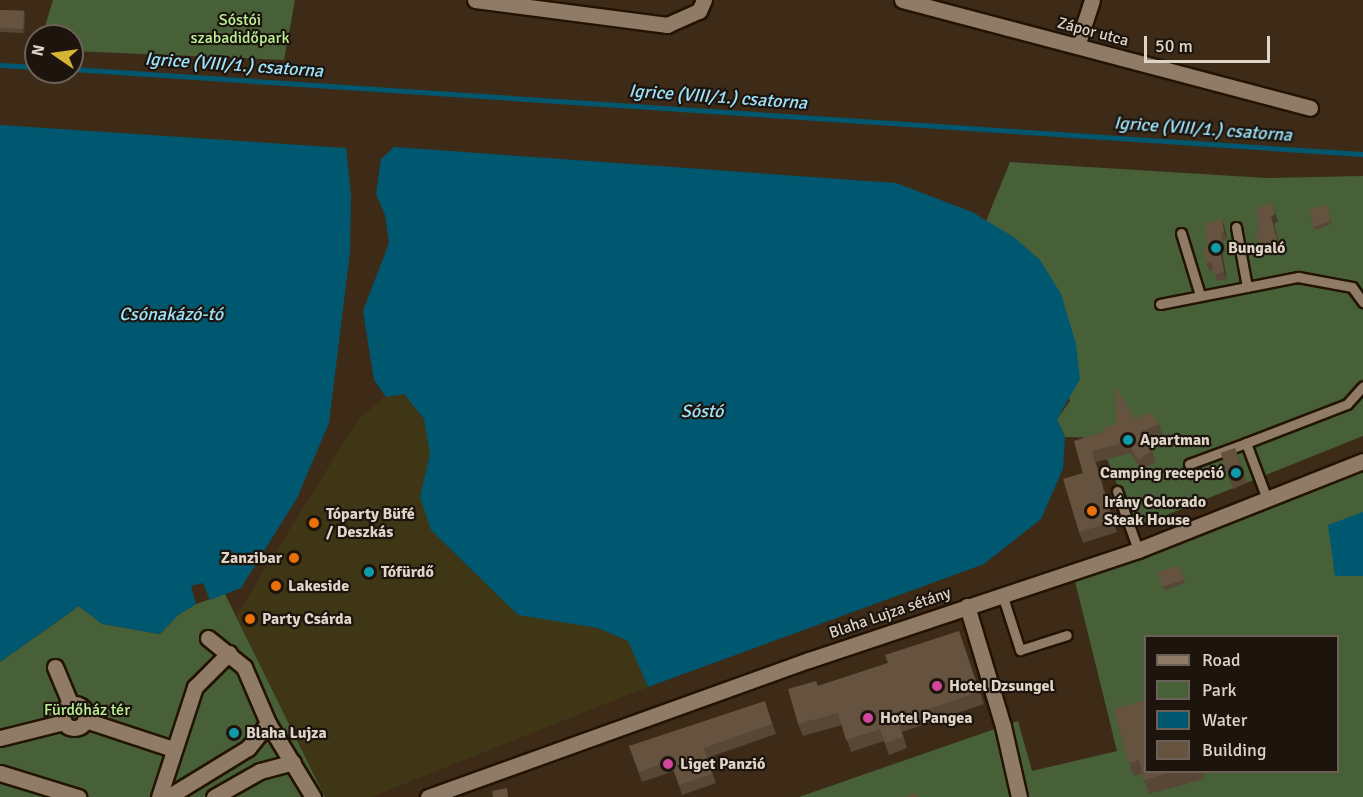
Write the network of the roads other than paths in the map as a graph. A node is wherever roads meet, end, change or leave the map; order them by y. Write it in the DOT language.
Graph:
graph roads {
  1 [pos="475,0"];
  2 [pos="705,0"];
  3 [pos="902,0"];
  4 [pos="1092,0"];
  5 [pos="1077,46"];
  6 [pos="1310,108"];
  7 [pos="1236,227"];
  8 [pos="1181,233"];
  9 [pos="1247,287"];
  10 [pos="1200,296"];
  11 [pos="1363,302"];
  12 [pos="1160,304"];
  13 [pos="1363,386"];
  14 [pos="1246,443"];
  15 [pos="1363,461"];
  16 [pos="1189,464"];
  17 [pos="1117,492"];
  18 [pos="1267,499"];
  19 [pos="1138,550"];
  20 [pos="1002,594"];
  21 [pos="967,606"];
  22 [pos="1066,635"];
  23 [pos="208,638"];
  24 [pos="229,654"];
  25 [pos="55,667"];
  26 [pos="70,705"];
  27 [pos="85,720"];
  28 [pos="64,722"];
  29 [pos="268,723"];
  30 [pos="0,738"];
  31 [pos="248,748"];
  32 [pos="173,749"];
  33 [pos="293,762"];
  34 [pos="260,771"];
  35 [pos="0,773"];
  36 [pos="78,797"];
  37 [pos="159,797"];
  38 [pos="168,797"];
  39 [pos="214,797"];
  40 [pos="313,797"];
  41 [pos="428,797"];
  42 [pos="1019,797"];
  1 -- 2 [label="street"];
  3 -- 5 [label="street, Zápor utca"];
  4 -- 5 [label="street"];
  5 -- 6 [label="street, Zápor utca"];
  7 -- 9 [label="lane"];
  8 -- 10 [label="lane"];
  9 -- 10 [label="lane"];
  9 -- 11 [label="lane"];
  10 -- 12 [label="lane"];
  13 -- 14 [label="lane"];
  14 -- 16 [label="lane"];
  14 -- 18 [label="lane"];
  15 -- 18 [label="street, Blaha Lujza sétány"];
  17 -- 19 [label="lane"];
  18 -- 19 [label="street, Blaha Lujza sétány"];
  19 -- 20 [label="street, Blaha Lujza sétány"];
  20 -- 21 [label="street, Blaha Lujza sétány"];
  20 -- 22 [label="lane"];
  21 -- 41 [label="street, Blaha Lujza sétány"];
  21 -- 42 [label="street"];
  23 -- 24 [label="street"];
  24 -- 29 [label="street"];
  24 -- 32 [label="street"];
  25 -- 26 [label="street"];
  26 -- 27 [label="street"];
  26 -- 28 [label="street"];
  27 -- 28 [label="street"];
  27 -- 32 [label="street"];
  28 -- 30 [label="street"];
  29 -- 31 [label="street"];
  29 -- 33 [label="street"];
  31 -- 34 [label="street"];
  31 -- 38 [label="street"];
  32 -- 37 [label="street"];
  33 -- 34 [label="street"];
  33 -- 40 [label="street"];
  34 -- 39 [label="street"];
  35 -- 36 [label="street"];
}
